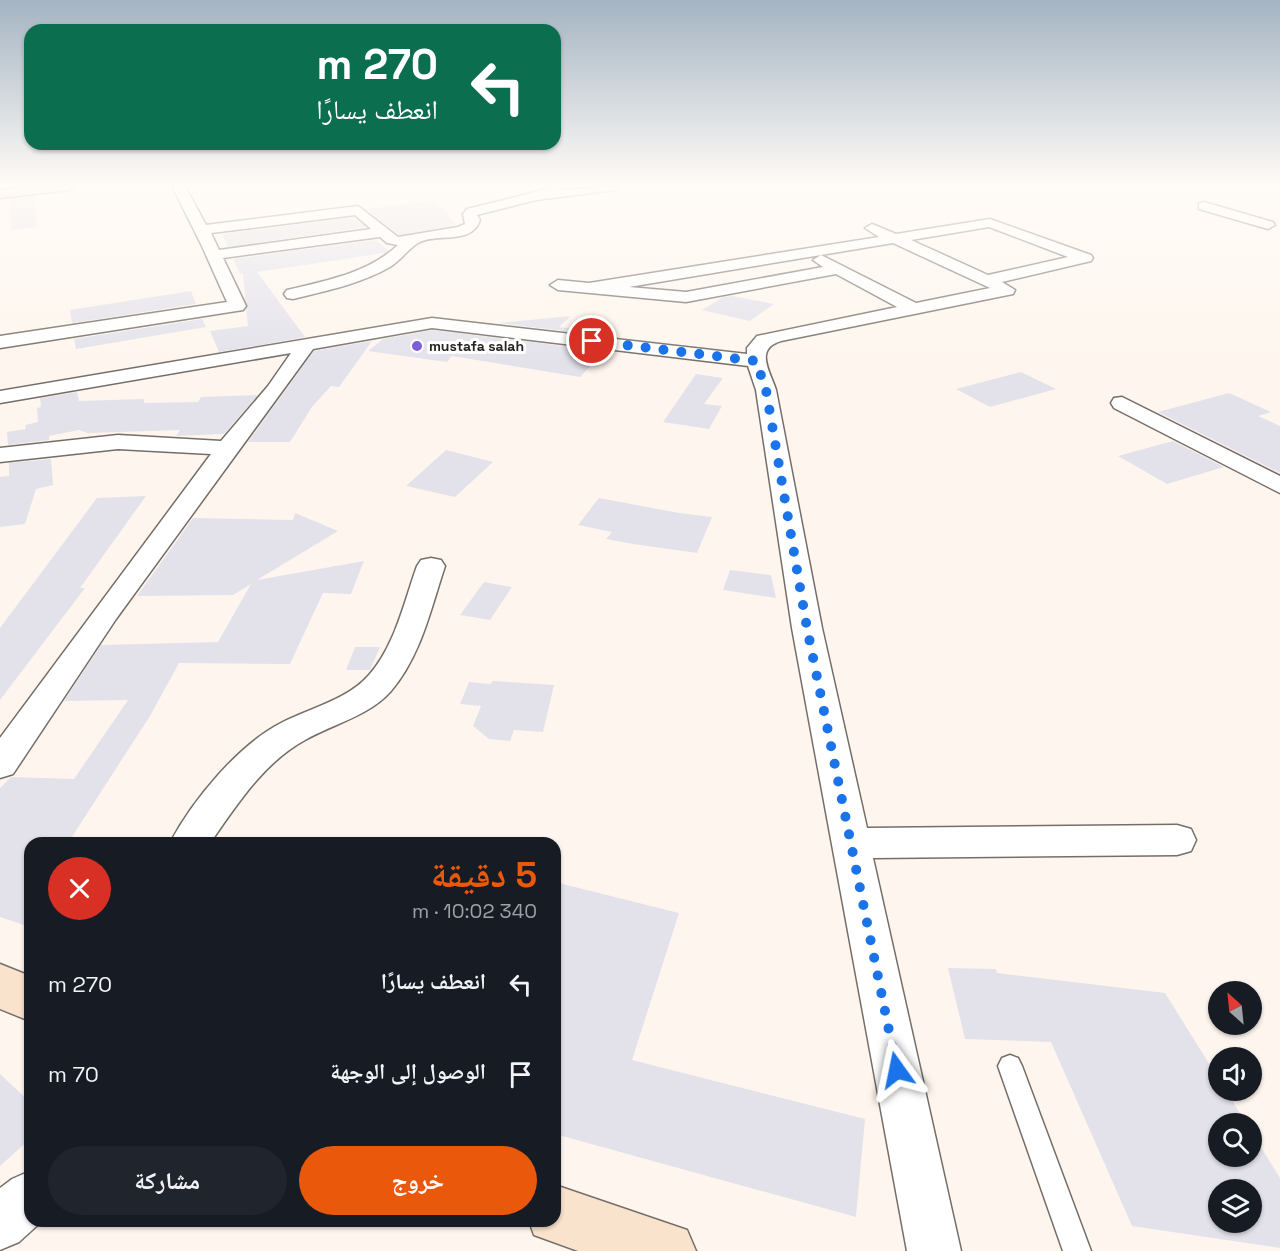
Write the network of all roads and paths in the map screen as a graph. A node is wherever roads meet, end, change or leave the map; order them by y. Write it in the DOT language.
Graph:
graph roads {
  1 [pos="208,244"];
  2 [pos="292,244"];
  3 [pos="409,244"];
  4 [pos="836,244"];
  5 [pos="908,244"];
  6 [pos="1048,244"];
  7 [pos="805,252"];
  8 [pos="214,255"];
  9 [pos="839,269"];
  10 [pos="987,280"];
  11 [pos="558,285"];
  12 [pos="588,288"];
  13 [pos="294,294"];
  14 [pos="916,310"];
  15 [pos="0,342"];
  16 [pos="307,344"];
  17 [pos="756,361"];
  18 [pos="0,397"];
  19 [pos="1122,403"];
  20 [pos="228,448"];
  21 [pos="0,455"];
  22 [pos="1280,486"];
  23 [pos="431,566"];
  24 [pos="0,765"];
  25 [pos="194,837"];
  26 [pos="1177,840"];
  27 [pos="850,843"];
  28 [pos="0,986"];
  29 [pos="24,996"];
  30 [pos="1010,1066"];
  31 [pos="24,1202"];
  32 [pos="561,1216"];
  33 [pos="0,1223"];
  34 [pos="666,1251"];
  35 [pos="934,1251"];
  36 [pos="1077,1251"];
  1 -- 8 [label="street"];
  2 -- 8 [label="street"];
  3 -- 13 [label="street"];
  4 -- 7 [label="street"];
  5 -- 10 [label="street"];
  6 -- 10 [label="street"];
  7 -- 9 [label="street"];
  7 -- 12 [label="street"];
  8 -- 15 [label="street"];
  9 -- 12 [label="street"];
  9 -- 14 [label="street"];
  10 -- 14 [label="street"];
  11 -- 12 [label="street"];
  14 -- 17 [label="street"];
  16 -- 17 [label="street"];
  16 -- 18 [label="street"];
  16 -- 20 [label="street"];
  17 -- 27 [label="street"];
  19 -- 22 [label="street"];
  20 -- 21 [label="street"];
  20 -- 24 [label="street"];
  23 -- 25 [label="street"];
  26 -- 27 [label="street"];
  27 -- 35 [label="street"];
  28 -- 29 [label="main road"];
  30 -- 36 [label="lane"];
  31 -- 33 [label="street"];
  32 -- 34 [label="main road"];
}
